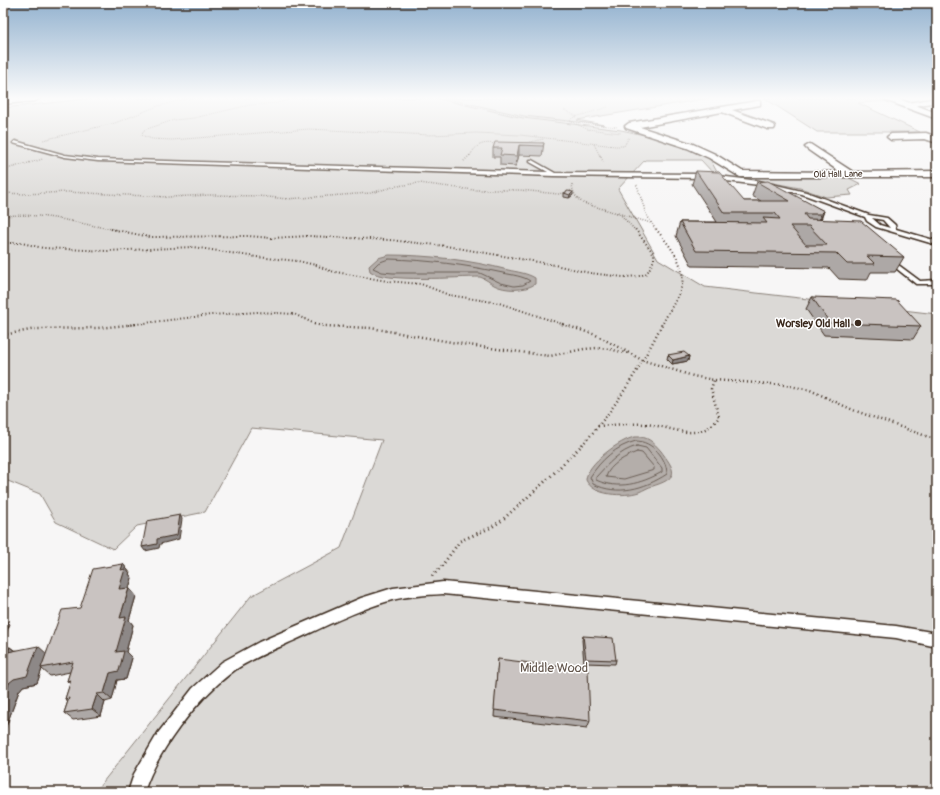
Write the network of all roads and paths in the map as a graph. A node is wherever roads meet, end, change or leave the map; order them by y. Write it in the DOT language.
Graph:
graph roads {
  1 [pos="60,135"];
  2 [pos="141,135"];
  3 [pos="234,135"];
  4 [pos="507,135"];
  5 [pos="657,135"];
  6 [pos="628,136"];
  7 [pos="891,137"];
  8 [pos="38,140"];
  9 [pos="937,140"];
  10 [pos="15,142"];
  11 [pos="594,144"];
  12 [pos="810,147"];
  13 [pos="66,156"];
  14 [pos="532,161"];
  15 [pos="603,162"];
  16 [pos="3,170"];
  17 [pos="554,174"];
  18 [pos="572,174"];
  19 [pos="850,174"];
  20 [pos="937,174"];
  21 [pos="620,175"];
  22 [pos="572,190"];
  23 [pos="3,193"];
  24 [pos="618,212"];
  25 [pos="3,216"];
  26 [pos="868,216"];
  27 [pos="651,223"];
  28 [pos="867,224"];
  29 [pos="874,224"];
  30 [pos="893,229"];
  31 [pos="3,243"];
  32 [pos="937,244"];
  33 [pos="883,255"];
  34 [pos="937,282"];
  35 [pos="3,335"];
  36 [pos="642,360"];
  37 [pos="714,380"];
  38 [pos="598,426"];
  39 [pos="937,440"];
  40 [pos="417,590"];
  41 [pos="937,640"];
  42 [pos="136,792"];
  1 -- 8 [label="path"];
  2 -- 3 [label="path"];
  4 -- 11 [label="path"];
  5 -- 19 [label="street, Old Hall Lane"];
  6 -- 11 [label="path"];
  7 -- 9 [label="street"];
  10 -- 13 [label="lane"];
  11 -- 15 [label="path"];
  12 -- 19 [label="street"];
  13 -- 16 [label="path"];
  13 -- 17 [label="lane"];
  14 -- 17 [label="lane"];
  17 -- 18 [label="lane"];
  18 -- 21 [label="lane"];
  18 -- 22 [label="path"];
  19 -- 20 [label="street, Old Hall Lane"];
  21 -- 26 [label="lane"];
  21 -- 27 [label="path"];
  22 -- 23 [label="path"];
  22 -- 24 [label="path"];
  24 -- 25 [label="path"];
  24 -- 27 [label="path"];
  26 -- 29 [label="lane"];
  26 -- 30 [label="lane"];
  27 -- 36 [label="path"];
  28 -- 29 [label="lane"];
  29 -- 30 [label="lane"];
  30 -- 32 [label="lane"];
  31 -- 36 [label="path"];
  33 -- 34 [label="lane"];
  35 -- 36 [label="path"];
  36 -- 37 [label="path"];
  36 -- 38 [label="path"];
  37 -- 38 [label="path"];
  37 -- 39 [label="path"];
  38 -- 40 [label="path"];
  40 -- 41 [label="lane"];
  40 -- 42 [label="lane"];
}
